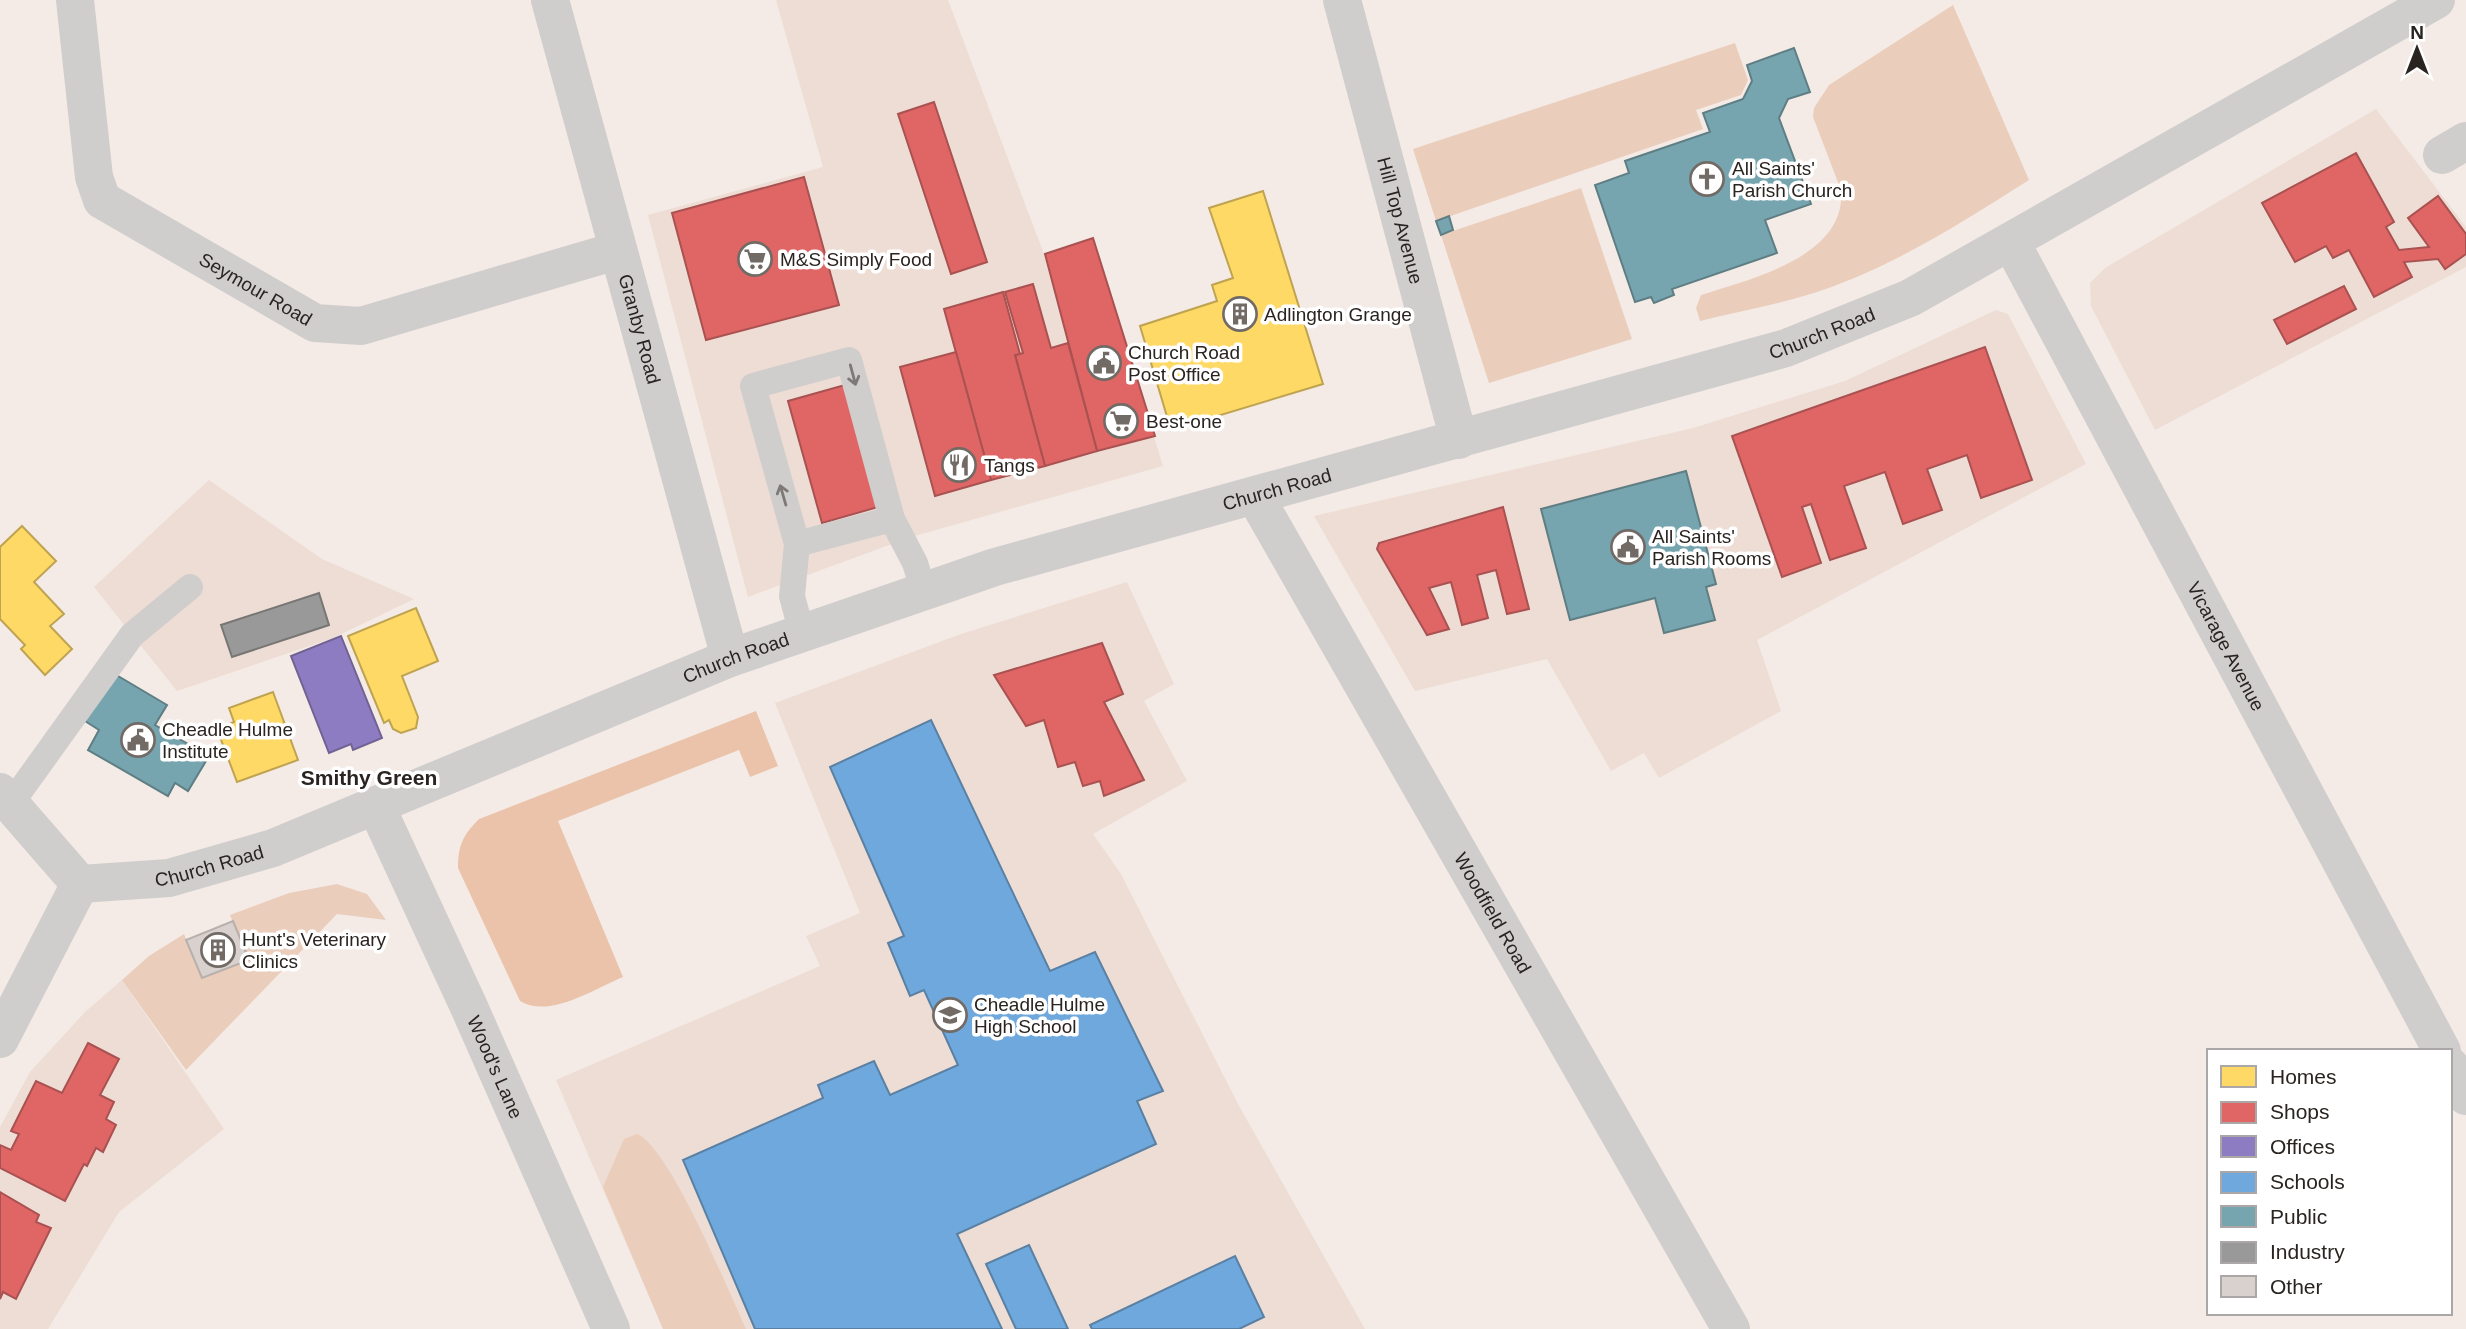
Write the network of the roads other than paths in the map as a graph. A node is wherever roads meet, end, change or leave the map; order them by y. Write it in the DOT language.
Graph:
graph roads {
  1 [pos="75,0"];
  2 [pos="550,0"];
  3 [pos="1342,0"];
  4 [pos="2436,0"];
  5 [pos="2011,242"];
  6 [pos="616,251"];
  7 [pos="1459,440"];
  8 [pos="1255,496"];
  9 [pos="892,519"];
  10 [pos="797,544"];
  11 [pos="190,587"];
  12 [pos="924,592"];
  13 [pos="802,634"];
  14 [pos="730,658"];
  15 [pos="5,799"];
  16 [pos="376,806"];
  17 [pos="80,884"];
  18 [pos="0,1040"];
  19 [pos="2441,1049"];
  20 [pos="2452,1070"];
  21 [pos="2466,1096"];
  22 [pos="611,1329"];
  23 [pos="1731,1329"];
  1 -- 6 [label="street, Seymour Road"];
  2 -- 6 [label="street, Granby Road"];
  3 -- 7 [label="street, Hill Top Avenue"];
  4 -- 5 [label="street, Church Road"];
  5 -- 7 [label="street, Church Road"];
  5 -- 19 [label="street, Vicarage Avenue"];
  6 -- 14 [label="street, Granby Road"];
  7 -- 8 [label="street, Church Road"];
  8 -- 12 [label="street, Church Road"];
  8 -- 23 [label="street, Woodfield Road"];
  9 -- 10 [label="lane"];
  10 -- 9 [label="lane, one-way"];
  9 -- 12 [label="lane"];
  10 -- 13 [label="lane"];
  11 -- 15 [label="lane"];
  12 -- 13 [label="street, Church Road"];
  13 -- 14 [label="street, Church Road"];
  14 -- 16 [label="street, Church Road"];
  15 -- 17 [label="street"];
  16 -- 17 [label="street, Church Road"];
  16 -- 22 [label="street, Wood's Lane"];
  17 -- 18 [label="street"];
  20 -- 21 [label="street"];
}
